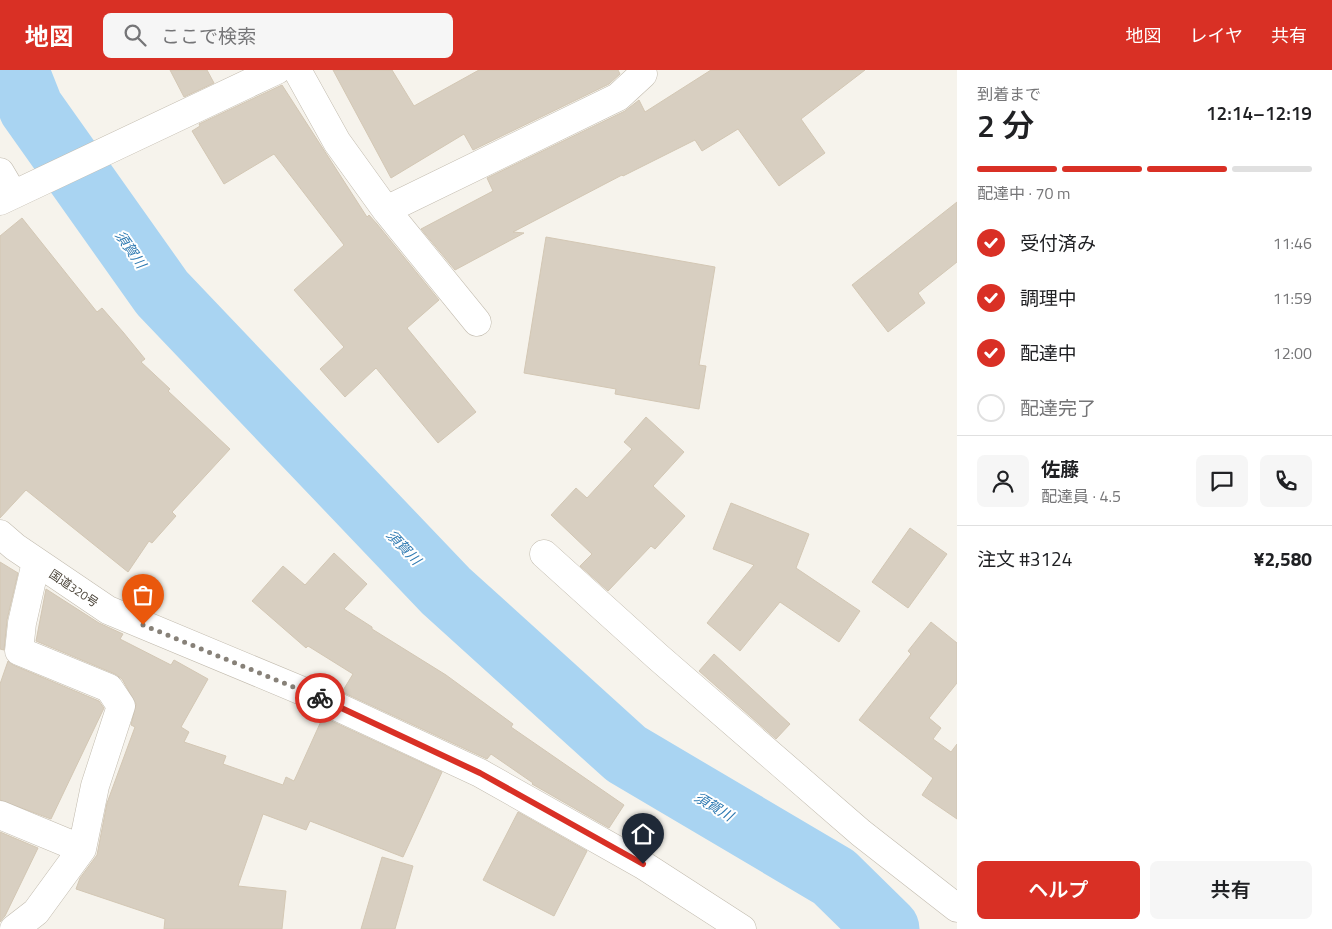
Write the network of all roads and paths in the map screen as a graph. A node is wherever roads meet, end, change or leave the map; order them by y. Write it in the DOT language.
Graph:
graph roads {
  1 [pos="277,70"];
  2 [pos="297,70"];
  3 [pos="641,70"];
  4 [pos="9,189"];
  5 [pos="386,210"];
  6 [pos="477,322"];
  7 [pos="0,534"];
  8 [pos="544,554"];
  9 [pos="36,562"];
  10 [pos="0,815"];
  11 [pos="82,849"];
  12 [pos="957,908"];
  13 [pos="14,929"];
  14 [pos="742,929"];
  1 -- 4 [label="street"];
  2 -- 5 [label="street"];
  3 -- 5 [label="street"];
  5 -- 6 [label="street"];
  7 -- 9 [label="street, 国道320号"];
  8 -- 12 [label="street"];
  9 -- 11 [label="street"];
  9 -- 14 [label="street, 国道320号"];
  10 -- 11 [label="street"];
  11 -- 13 [label="street"];
}
